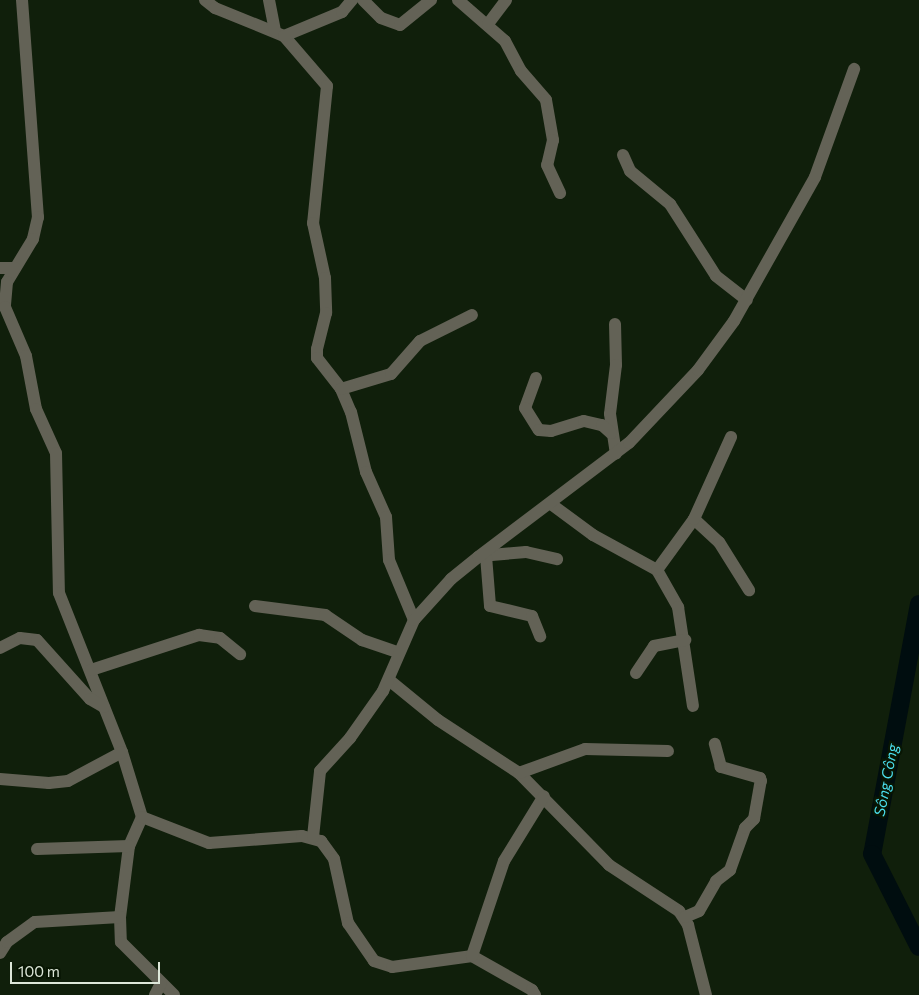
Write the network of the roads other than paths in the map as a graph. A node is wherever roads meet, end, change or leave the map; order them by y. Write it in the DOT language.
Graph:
graph roads {
  1 [pos="22,0"];
  2 [pos="205,0"];
  3 [pos="269,0"];
  4 [pos="352,0"];
  5 [pos="363,0"];
  6 [pos="431,0"];
  7 [pos="458,0"];
  8 [pos="506,0"];
  9 [pos="488,24"];
  10 [pos="280,33"];
  11 [pos="854,69"];
  12 [pos="623,155"];
  13 [pos="560,192"];
  14 [pos="0,268"];
  15 [pos="15,268"];
  16 [pos="746,300"];
  17 [pos="472,315"];
  18 [pos="615,324"];
  19 [pos="536,378"];
  20 [pos="341,389"];
  21 [pos="611,433"];
  22 [pos="731,437"];
  23 [pos="616,454"];
  24 [pos="551,504"];
  25 [pos="694,519"];
  26 [pos="482,556"];
  27 [pos="557,559"];
  28 [pos="656,570"];
  29 [pos="749,590"];
  30 [pos="255,606"];
  31 [pos="414,620"];
  32 [pos="540,636"];
  33 [pos="685,640"];
  34 [pos="0,648"];
  35 [pos="399,653"];
  36 [pos="240,654"];
  37 [pos="91,670"];
  38 [pos="636,672"];
  39 [pos="389,680"];
  40 [pos="693,706"];
  41 [pos="104,707"];
  42 [pos="715,744"];
  43 [pos="668,751"];
  44 [pos="122,752"];
  45 [pos="519,773"];
  46 [pos="0,779"];
  47 [pos="544,796"];
  48 [pos="142,817"];
  49 [pos="313,837"];
  50 [pos="129,846"];
  51 [pos="37,849"];
  52 [pos="120,917"];
  53 [pos="684,917"];
  54 [pos="0,953"];
  55 [pos="472,956"];
  56 [pos="161,982"];
  57 [pos="155,995"];
  58 [pos="174,995"];
  59 [pos="535,995"];
  60 [pos="706,995"];
  1 -- 15 [label="street"];
  2 -- 10 [label="street"];
  3 -- 10 [label="street"];
  4 -- 10 [label="street"];
  5 -- 6 [label="street"];
  7 -- 9 [label="street"];
  8 -- 9 [label="street"];
  9 -- 13 [label="street"];
  10 -- 20 [label="street"];
  11 -- 16 [label="street"];
  12 -- 16 [label="street"];
  14 -- 15 [label="street"];
  15 -- 37 [label="street"];
  16 -- 23 [label="street"];
  17 -- 20 [label="street"];
  18 -- 21 [label="street"];
  19 -- 21 [label="street"];
  20 -- 31 [label="street"];
  21 -- 23 [label="street"];
  22 -- 25 [label="street"];
  23 -- 24 [label="street"];
  24 -- 26 [label="street"];
  24 -- 28 [label="street"];
  25 -- 28 [label="street"];
  25 -- 29 [label="street"];
  26 -- 27 [label="street"];
  26 -- 31 [label="street"];
  26 -- 32 [label="street"];
  28 -- 33 [label="street"];
  30 -- 35 [label="street"];
  31 -- 35 [label="street"];
  33 -- 38 [label="street"];
  33 -- 40 [label="street"];
  34 -- 41 [label="street"];
  35 -- 39 [label="street"];
  36 -- 37 [label="street"];
  37 -- 41 [label="street"];
  39 -- 45 [label="street"];
  39 -- 49 [label="street"];
  41 -- 44 [label="street"];
  42 -- 53 [label="street"];
  43 -- 45 [label="street"];
  44 -- 46 [label="street"];
  44 -- 48 [label="street"];
  45 -- 47 [label="street"];
  47 -- 53 [label="street"];
  47 -- 55 [label="street"];
  48 -- 49 [label="street"];
  48 -- 50 [label="street"];
  49 -- 55 [label="street"];
  50 -- 51 [label="street"];
  50 -- 52 [label="street"];
  52 -- 54 [label="street"];
  52 -- 56 [label="street"];
  53 -- 60 [label="street"];
  55 -- 59 [label="street"];
  56 -- 57 [label="street"];
  56 -- 58 [label="street"];
}
